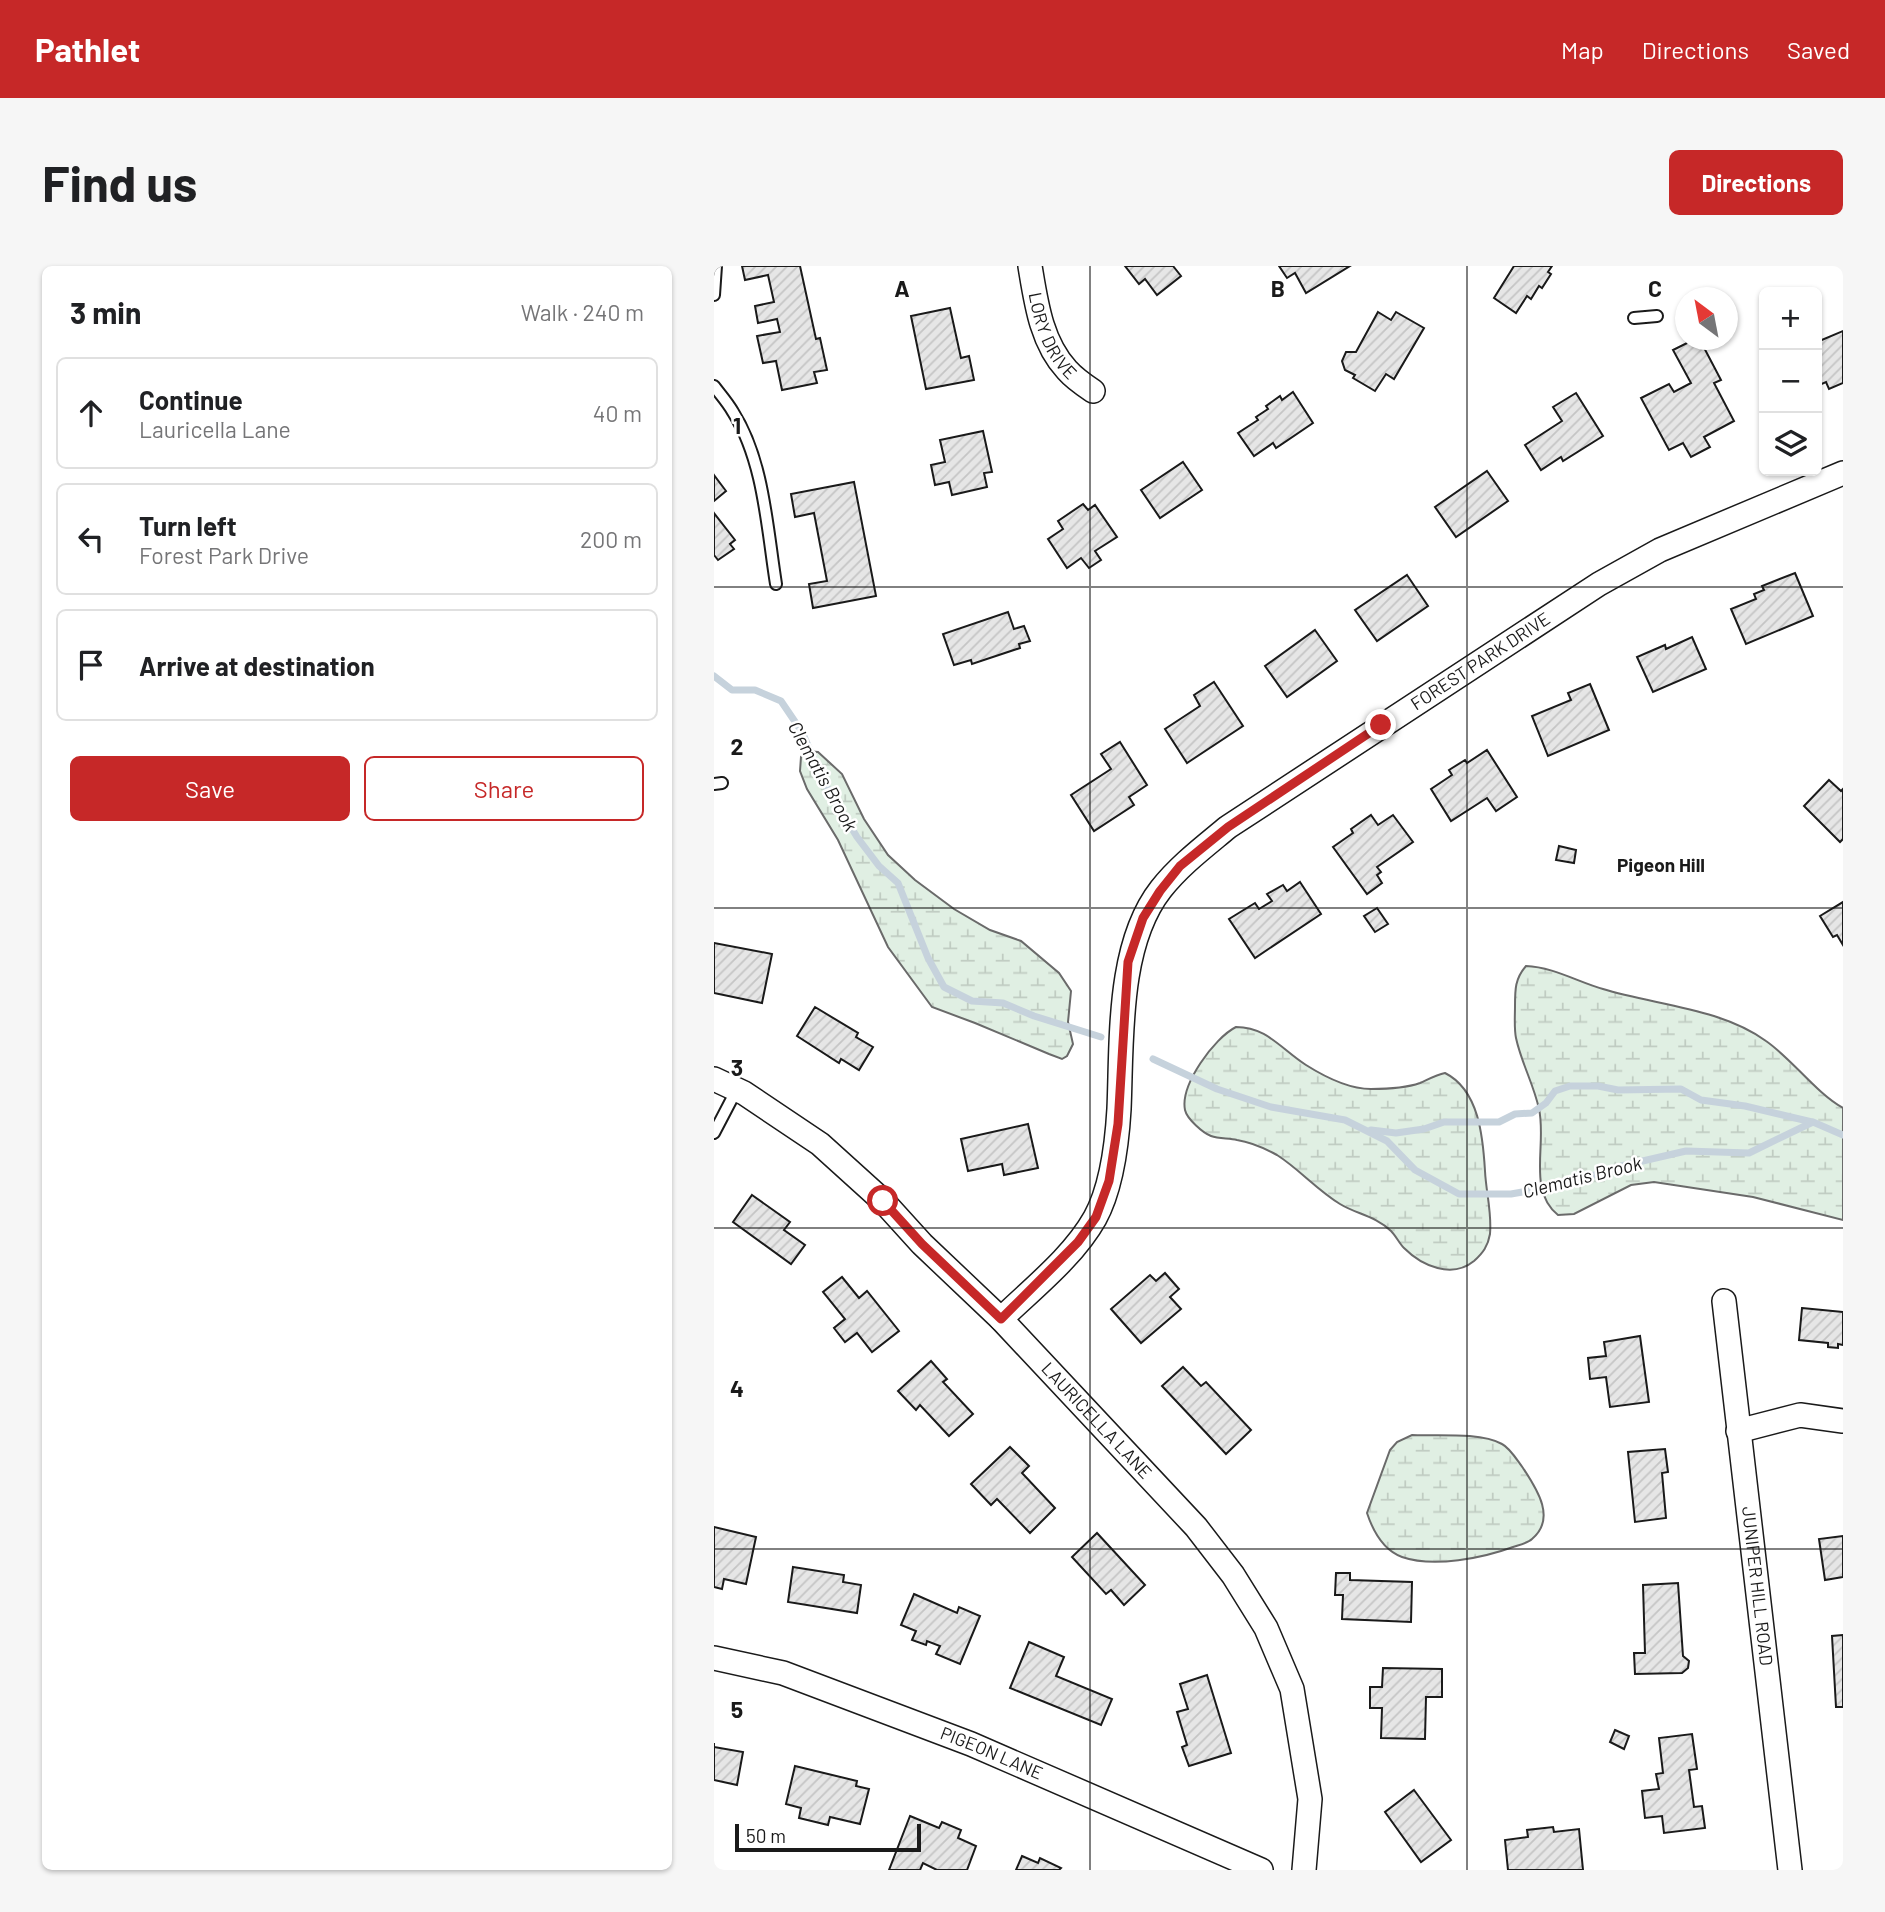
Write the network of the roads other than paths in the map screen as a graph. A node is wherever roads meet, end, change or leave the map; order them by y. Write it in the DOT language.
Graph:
graph roads {
  1 [pos="716,266"];
  2 [pos="1030,266"];
  3 [pos="714,295"];
  4 [pos="1657,316"];
  5 [pos="1634,318"];
  6 [pos="714,386"];
  7 [pos="1093,391"];
  8 [pos="1843,473"];
  9 [pos="776,584"];
  10 [pos="714,1079"];
  11 [pos="737,1089"];
  12 [pos="714,1133"];
  13 [pos="1724,1301"];
  14 [pos="1001,1319"];
  15 [pos="1843,1421"];
  16 [pos="1738,1431"];
  17 [pos="714,1658"];
  18 [pos="1261,1870"];
  19 [pos="1304,1870"];
  20 [pos="1790,1870"];
  1 -- 3 [label="lane"];
  2 -- 7 [label="street, LORY DRIVE"];
  4 -- 5 [label="lane"];
  6 -- 9 [label="lane"];
  8 -- 14 [label="street, FOREST PARK DRIVE"];
  10 -- 11 [label="street, LAURICELLA LANE"];
  11 -- 12 [label="lane"];
  11 -- 14 [label="street, LAURICELLA LANE"];
  13 -- 16 [label="street, JUNIPER HILL ROAD"];
  14 -- 19 [label="street, LAURICELLA LANE"];
  15 -- 16 [label="street"];
  16 -- 20 [label="street, JUNIPER HILL ROAD"];
  17 -- 18 [label="street, PIGEON LANE"];
}
